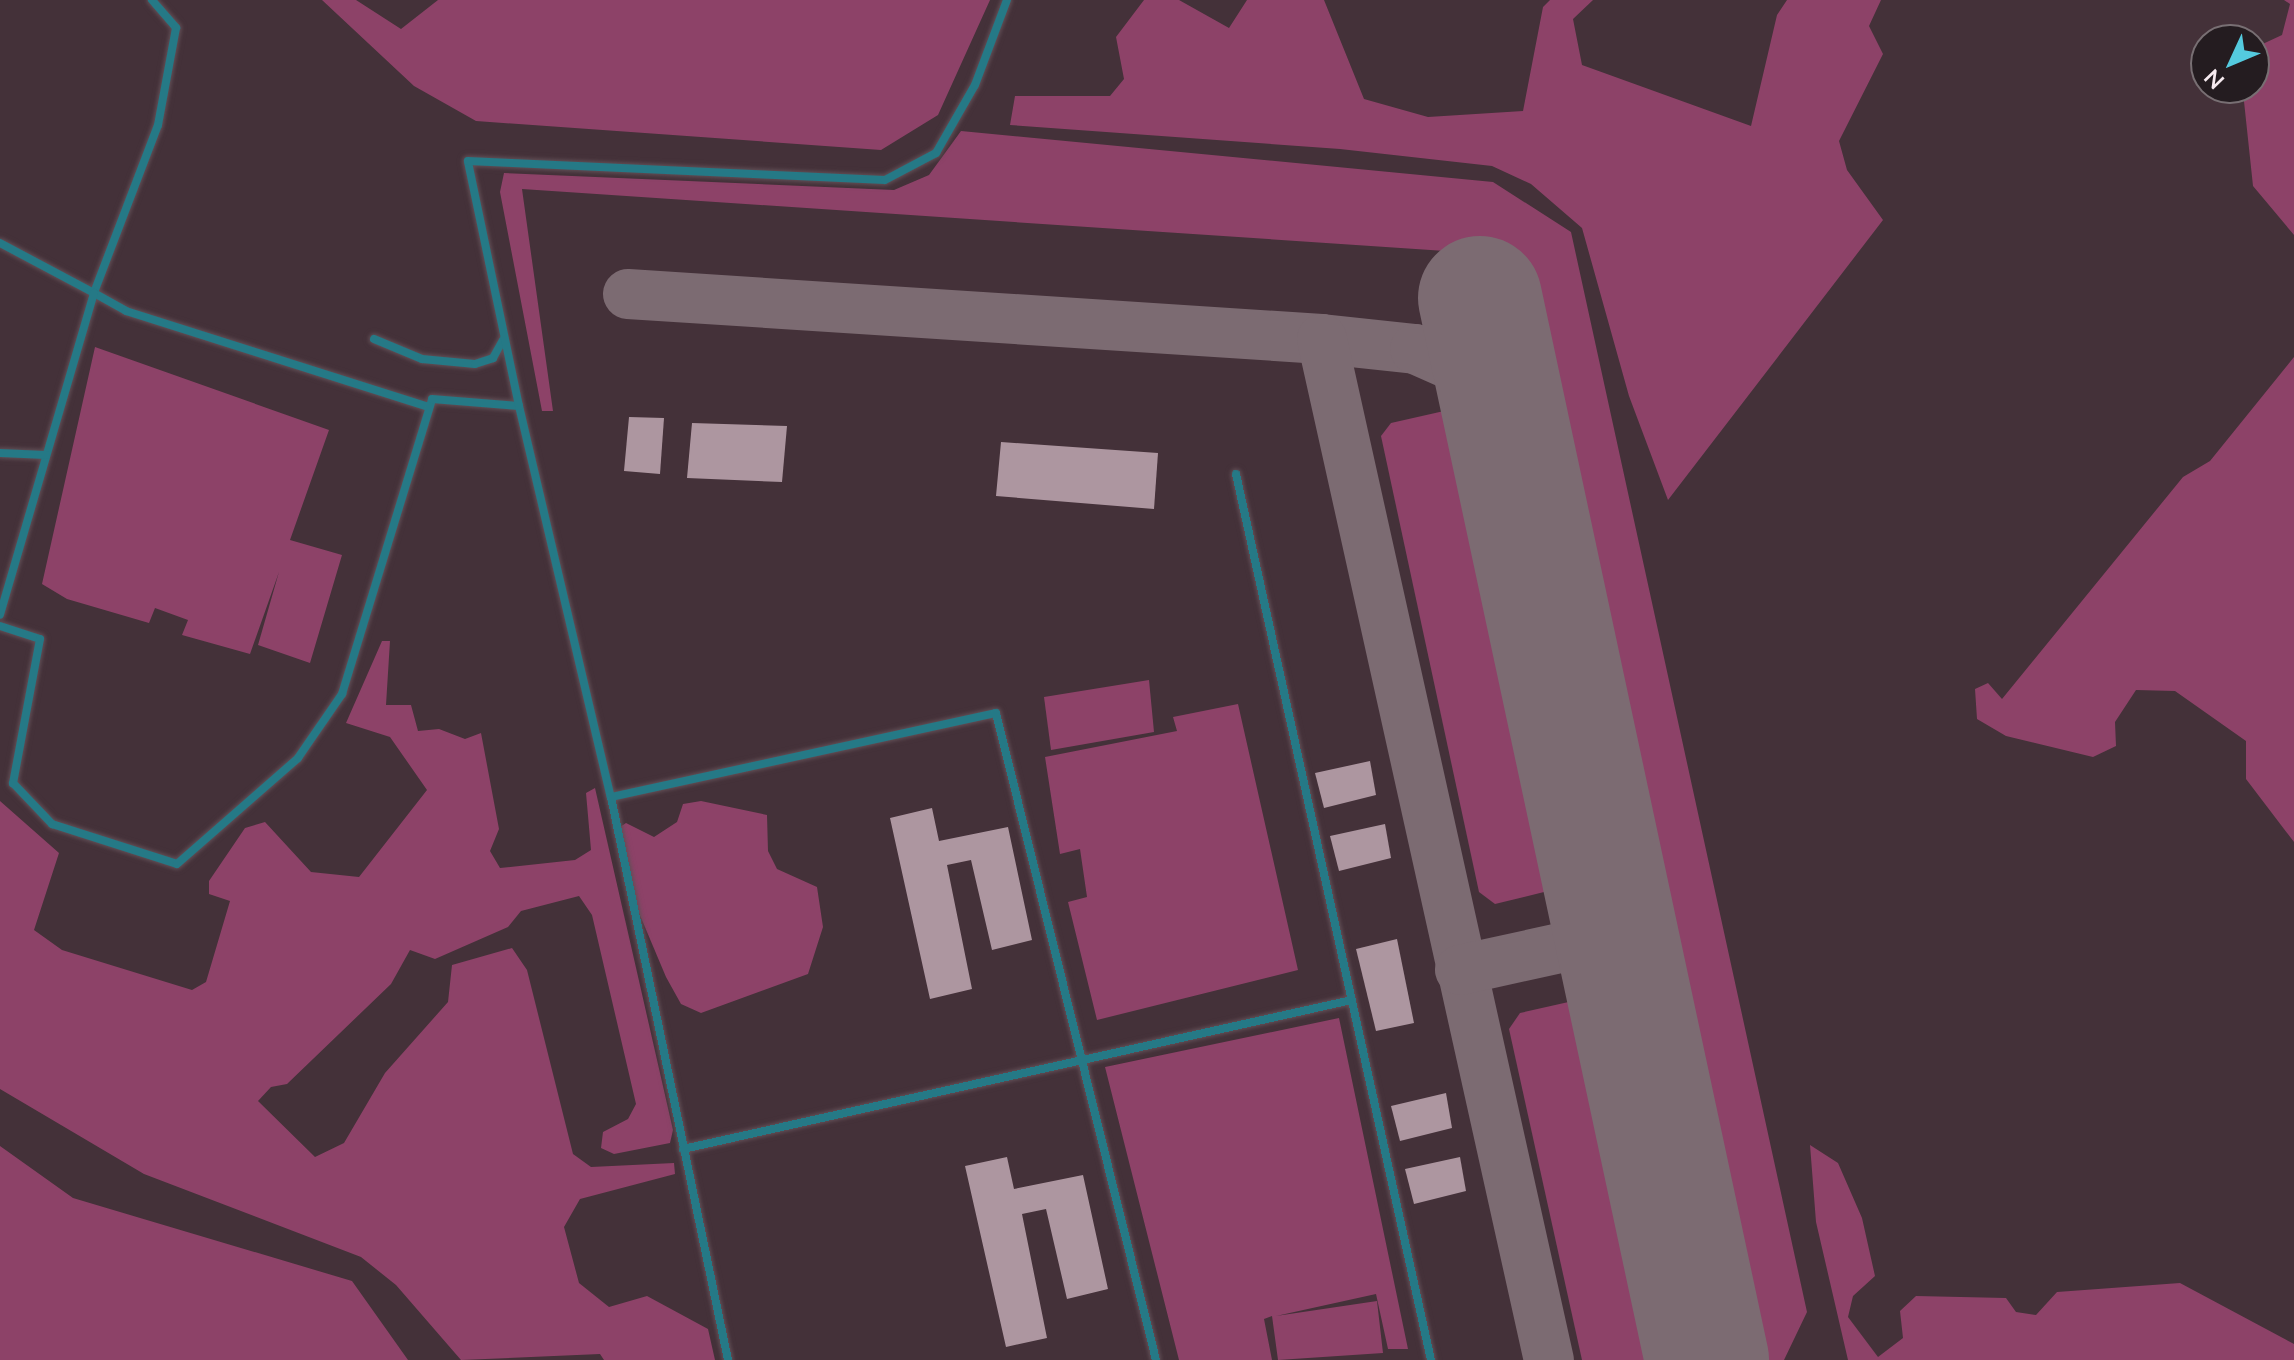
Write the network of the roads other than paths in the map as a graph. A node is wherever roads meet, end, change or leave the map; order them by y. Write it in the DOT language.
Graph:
graph roads {
  1 [pos="152,0"];
  2 [pos="1007,0"];
  3 [pos="0,243"];
  4 [pos="94,293"];
  5 [pos="503,332"];
  6 [pos="374,339"];
  7 [pos="519,406"];
  8 [pos="429,407"];
  9 [pos="0,453"];
  10 [pos="46,455"];
  11 [pos="1236,474"];
  12 [pos="0,615"];
  13 [pos="0,626"];
  14 [pos="611,797"];
  15 [pos="1352,1000"];
  16 [pos="1084,1056"];
  17 [pos="683,1149"];
  18 [pos="728,1360"];
  19 [pos="1156,1360"];
  20 [pos="1431,1360"];
  1 -- 4 [label="lane"];
  2 -- 5 [label="lane"];
  3 -- 4 [label="lane"];
  4 -- 8 [label="lane"];
  4 -- 10 [label="lane"];
  5 -- 6 [label="lane"];
  5 -- 7 [label="lane"];
  7 -- 8 [label="lane"];
  7 -- 14 [label="lane"];
  8 -- 13 [label="lane"];
  9 -- 10 [label="lane"];
  10 -- 12 [label="lane"];
  11 -- 15 [label="lane"];
  14 -- 16 [label="lane"];
  14 -- 17 [label="lane"];
  15 -- 16 [label="lane"];
  15 -- 20 [label="lane"];
  16 -- 17 [label="lane"];
  16 -- 19 [label="lane"];
  17 -- 18 [label="lane"];
}
